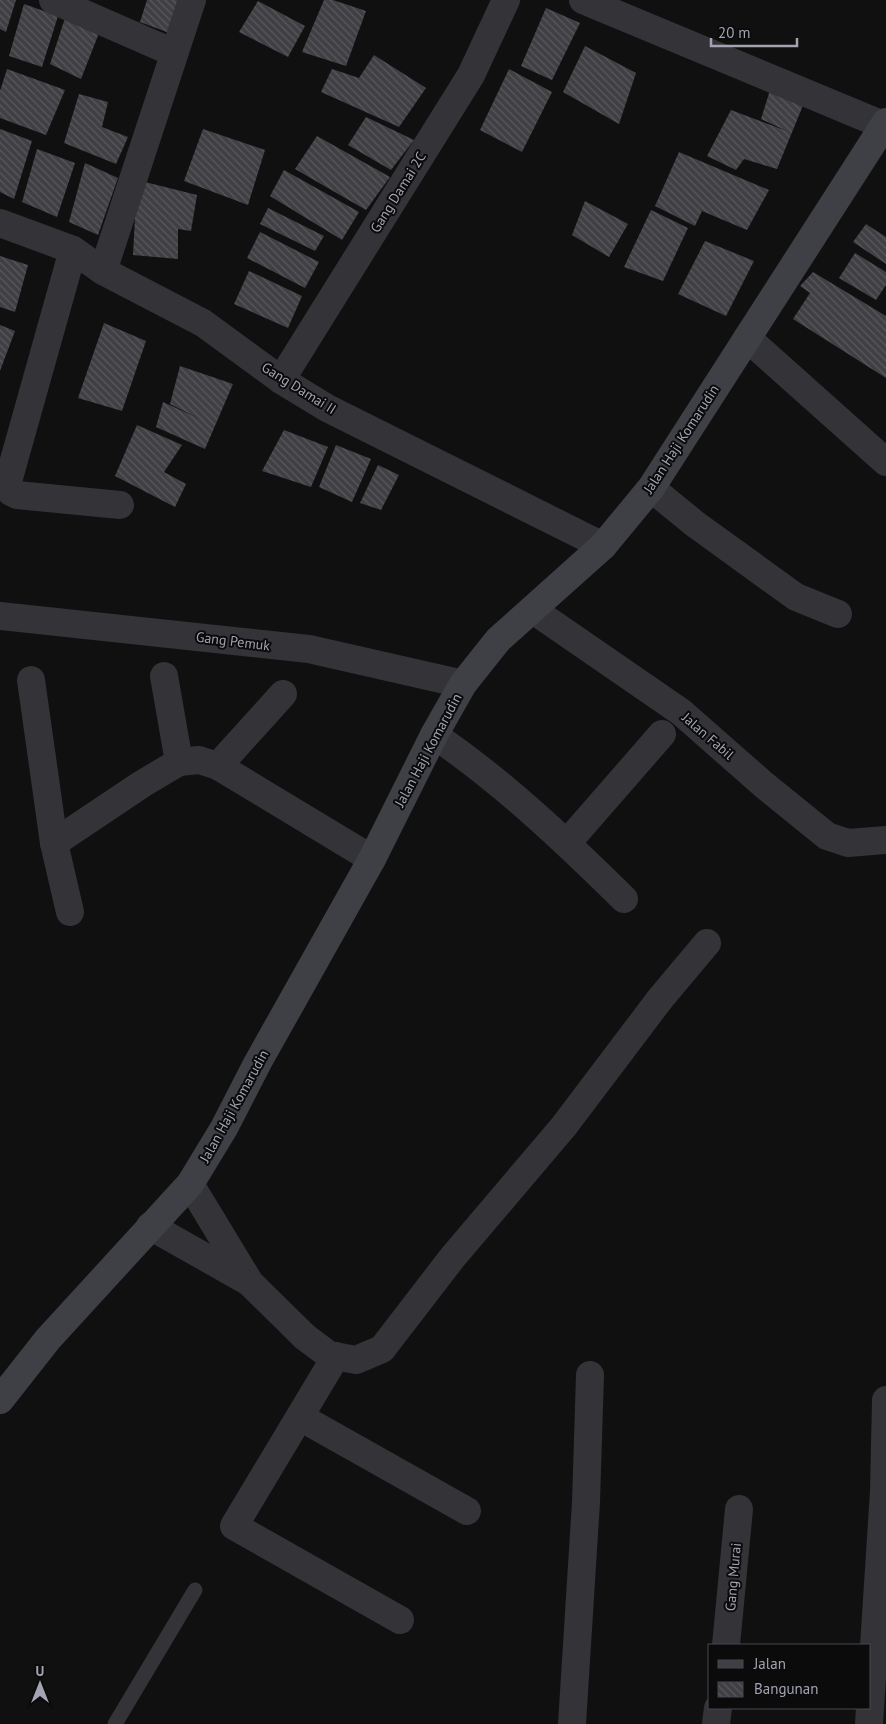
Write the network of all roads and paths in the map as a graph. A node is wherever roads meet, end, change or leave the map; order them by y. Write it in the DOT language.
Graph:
graph roads {
  1 [pos="53,0"];
  2 [pos="192,0"];
  3 [pos="506,0"];
  4 [pos="583,0"];
  5 [pos="174,53"];
  6 [pos="884,124"];
  7 [pos="0,224"];
  8 [pos="73,250"];
  9 [pos="103,271"];
  10 [pos="747,338"];
  11 [pos="281,380"];
  12 [pos="886,462"];
  13 [pos="651,488"];
  14 [pos="120,505"];
  15 [pos="603,546"];
  16 [pos="533,610"];
  17 [pos="838,614"];
  18 [pos="0,616"];
  19 [pos="164,676"];
  20 [pos="31,680"];
  21 [pos="463,684"];
  22 [pos="283,694"];
  23 [pos="662,734"];
  24 [pos="434,735"];
  25 [pos="179,762"];
  26 [pos="218,766"];
  27 [pos="886,840"];
  28 [pos="54,843"];
  29 [pos="567,843"];
  30 [pos="372,859"];
  31 [pos="624,899"];
  32 [pos="70,912"];
  33 [pos="707,944"];
  34 [pos="190,1184"];
  35 [pos="150,1226"];
  36 [pos="250,1282"];
  37 [pos="336,1356"];
  38 [pos="590,1376"];
  39 [pos="0,1400"];
  40 [pos="886,1400"];
  41 [pos="300,1417"];
  42 [pos="739,1510"];
  43 [pos="467,1511"];
  44 [pos="194,1590"];
  45 [pos="400,1620"];
  46 [pos="726,1644"];
  47 [pos="871,1707"];
  48 [pos="718,1709"];
  49 [pos="871,1709"];
  50 [pos="115,1724"];
  51 [pos="572,1724"];
  52 [pos="716,1724"];
  53 [pos="870,1724"];
  1 -- 5 [label="street"];
  2 -- 5 [label="street"];
  3 -- 11 [label="street, Gang Damai 2C"];
  4 -- 6 [label="street"];
  5 -- 9 [label="street"];
  6 -- 10 [label="street, Jalan Haji Komarudin"];
  7 -- 8 [label="street, Gang Damai II"];
  8 -- 9 [label="street, Gang Damai II"];
  8 -- 14 [label="street"];
  9 -- 11 [label="street, Gang Damai II"];
  10 -- 12 [label="street"];
  10 -- 13 [label="street, Jalan Haji Komarudin"];
  11 -- 15 [label="street, Gang Damai II"];
  13 -- 15 [label="street, Jalan Haji Komarudin"];
  13 -- 17 [label="street"];
  15 -- 16 [label="street, Jalan Haji Komarudin"];
  16 -- 21 [label="street, Jalan Haji Komarudin"];
  16 -- 27 [label="street, Jalan Fabil"];
  18 -- 21 [label="street, Gang Pemuk"];
  19 -- 25 [label="street"];
  20 -- 28 [label="street"];
  21 -- 24 [label="street, Jalan Haji Komarudin"];
  22 -- 26 [label="street"];
  23 -- 29 [label="street"];
  24 -- 29 [label="street"];
  24 -- 30 [label="street, Jalan Haji Komarudin"];
  25 -- 26 [label="street"];
  25 -- 28 [label="street"];
  26 -- 30 [label="street"];
  28 -- 32 [label="street"];
  29 -- 31 [label="street"];
  30 -- 34 [label="street, Jalan Haji Komarudin"];
  33 -- 37 [label="street"];
  34 -- 35 [label="street, Jalan Haji Komarudin"];
  34 -- 36 [label="street"];
  35 -- 36 [label="street"];
  35 -- 39 [label="street, Jalan Haji Komarudin"];
  36 -- 37 [label="street"];
  37 -- 41 [label="street"];
  38 -- 51 [label="street"];
  40 -- 47 [label="street"];
  41 -- 43 [label="street"];
  41 -- 45 [label="street"];
  42 -- 46 [label="street, Gang Murai"];
  44 -- 50 [label="lane"];
  48 -- 52 [label="street"];
  49 -- 53 [label="street"];
}
